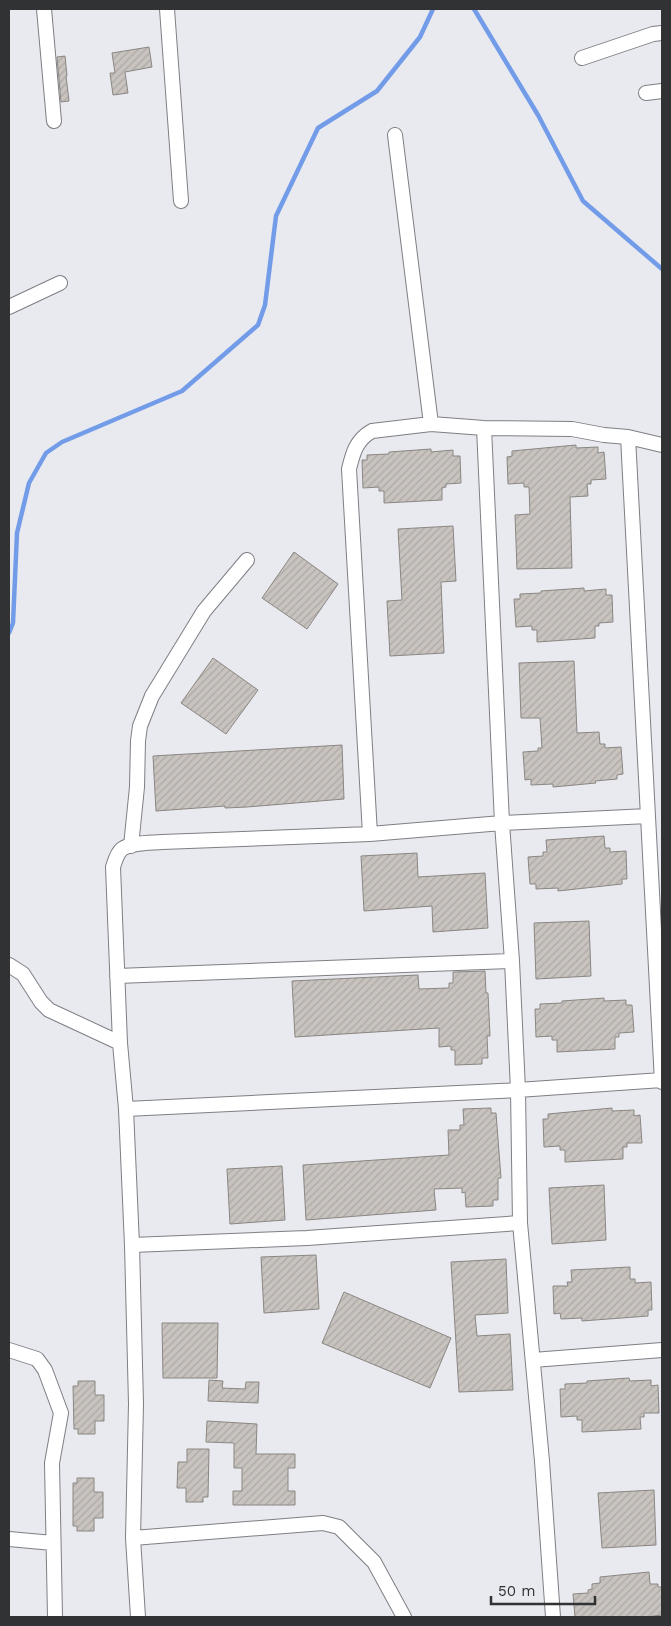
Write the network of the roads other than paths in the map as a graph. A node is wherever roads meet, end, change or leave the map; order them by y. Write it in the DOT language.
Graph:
graph roads {
  1 [pos="44,9"];
  2 [pos="167,9"];
  3 [pos="662,33"];
  4 [pos="582,58"];
  5 [pos="662,92"];
  6 [pos="646,93"];
  7 [pos="54,121"];
  8 [pos="395,135"];
  9 [pos="181,201"];
  10 [pos="60,283"];
  11 [pos="9,307"];
  12 [pos="431,424"];
  13 [pos="484,428"];
  14 [pos="628,437"];
  15 [pos="662,445"];
  16 [pos="247,560"];
  17 [pos="648,816"];
  18 [pos="502,823"];
  19 [pos="370,834"];
  20 [pos="131,846"];
  21 [pos="512,961"];
  22 [pos="9,965"];
  23 [pos="117,976"];
  24 [pos="120,1043"];
  25 [pos="662,1081"];
  26 [pos="518,1090"];
  27 [pos="126,1109"];
  28 [pos="520,1222"];
  29 [pos="132,1245"];
  30 [pos="9,1350"];
  31 [pos="662,1350"];
  32 [pos="533,1360"];
  33 [pos="133,1538"];
  34 [pos="9,1539"];
  35 [pos="53,1543"];
  36 [pos="55,1617"];
  37 [pos="138,1617"];
  38 [pos="404,1617"];
  39 [pos="553,1617"];
  1 -- 7 [label="street"];
  2 -- 9 [label="street"];
  3 -- 4 [label="street"];
  5 -- 6 [label="street"];
  8 -- 12 [label="street"];
  10 -- 11 [label="street"];
  12 -- 13 [label="street"];
  12 -- 19 [label="street"];
  13 -- 14 [label="street"];
  13 -- 18 [label="street"];
  14 -- 15 [label="street"];
  14 -- 17 [label="street"];
  16 -- 20 [label="street"];
  17 -- 18 [label="street"];
  17 -- 25 [label="street"];
  18 -- 19 [label="street"];
  18 -- 21 [label="street"];
  19 -- 20 [label="street"];
  20 -- 23 [label="street"];
  21 -- 23 [label="street"];
  21 -- 26 [label="street"];
  22 -- 24 [label="street"];
  23 -- 24 [label="street"];
  24 -- 27 [label="street"];
  25 -- 26 [label="street"];
  26 -- 27 [label="street"];
  26 -- 28 [label="street"];
  27 -- 29 [label="street"];
  28 -- 29 [label="street"];
  28 -- 32 [label="street"];
  29 -- 33 [label="street"];
  30 -- 35 [label="street"];
  31 -- 32 [label="street"];
  32 -- 39 [label="street"];
  33 -- 37 [label="street"];
  33 -- 38 [label="street"];
  34 -- 35 [label="street"];
  35 -- 36 [label="street"];
}
